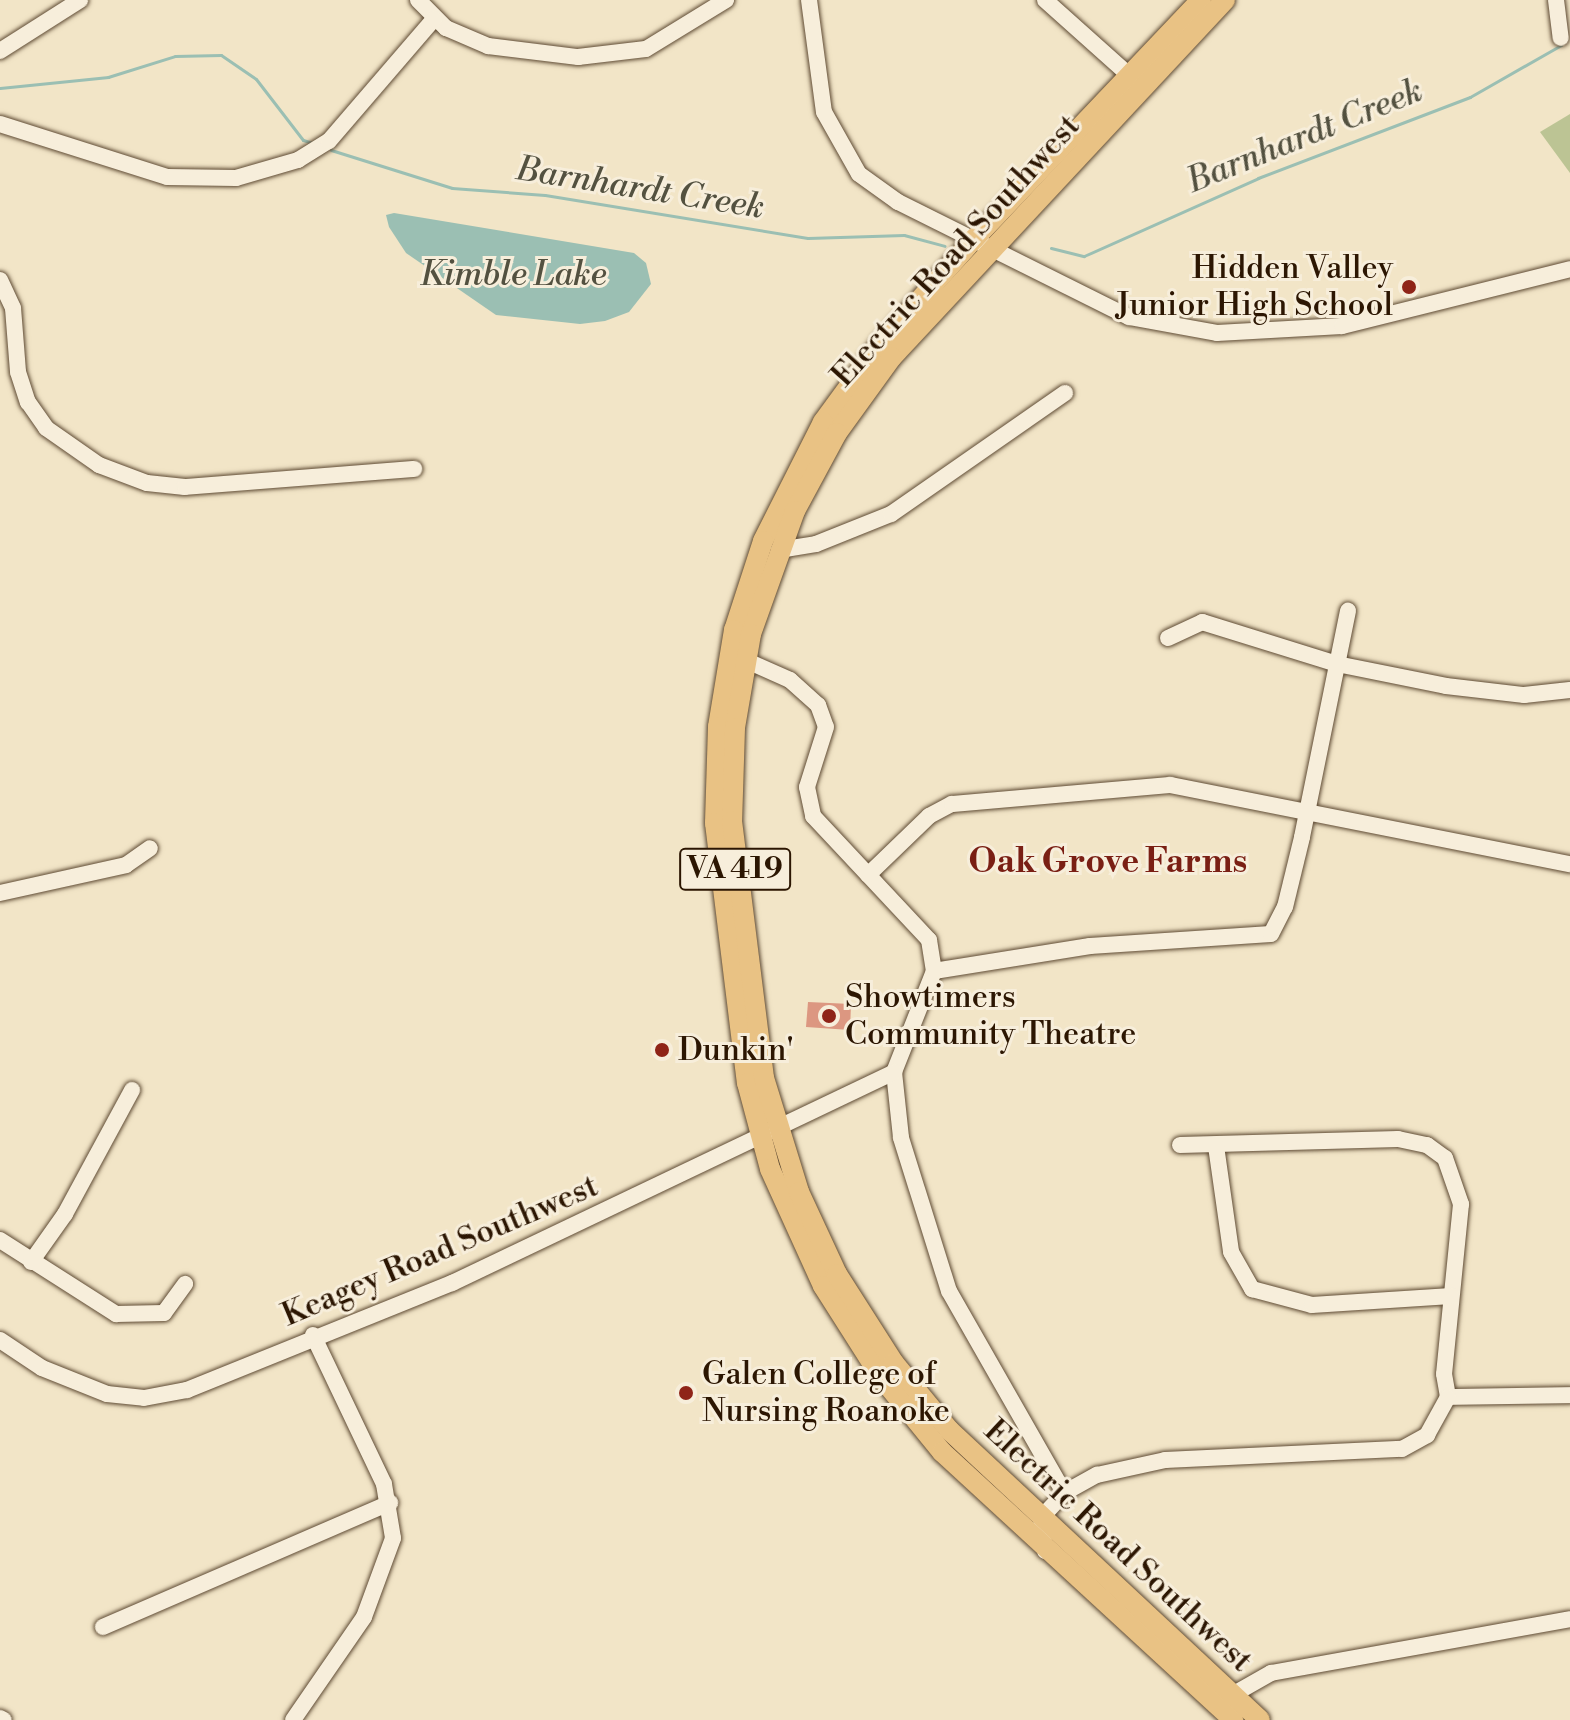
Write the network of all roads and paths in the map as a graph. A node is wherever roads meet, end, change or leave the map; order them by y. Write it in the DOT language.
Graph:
graph roads {
  1 [pos="80,0"];
  2 [pos="418,0"];
  3 [pos="726,0"];
  4 [pos="809,0"];
  5 [pos="1045,0"];
  6 [pos="1201,0"];
  7 [pos="1225,0"];
  8 [pos="1556,0"];
  9 [pos="434,19"];
  10 [pos="1561,38"];
  11 [pos="0,51"];
  12 [pos="1130,76"];
  13 [pos="0,124"];
  14 [pos="974,239"];
  15 [pos="992,251"];
  16 [pos="1570,269"];
  17 [pos="0,280"];
  18 [pos="1065,393"];
  19 [pos="414,469"];
  20 [pos="779,550"];
  21 [pos="1348,611"];
  22 [pos="1168,638"];
  23 [pos="745,660"];
  24 [pos="1337,664"];
  25 [pos="1570,690"];
  26 [pos="1307,809"];
  27 [pos="150,848"];
  28 [pos="1570,864"];
  29 [pos="868,875"];
  30 [pos="0,893"];
  31 [pos="934,971"];
  32 [pos="894,1072"];
  33 [pos="132,1090"];
  34 [pos="768,1133"];
  35 [pos="1180,1145"];
  36 [pos="1216,1146"];
  37 [pos="0,1240"];
  38 [pos="31,1262"];
  39 [pos="185,1284"];
  40 [pos="1451,1296"];
  41 [pos="313,1335"];
  42 [pos="0,1340"];
  43 [pos="1570,1395"];
  44 [pos="1448,1397"];
  45 [pos="1064,1493"];
  46 [pos="390,1503"];
  47 [pos="1041,1518"];
  48 [pos="1045,1551"];
  49 [pos="1570,1619"];
  50 [pos="103,1627"];
  51 [pos="1234,1694"];
  52 [pos="293,1720"];
  53 [pos="1233,1720"];
  54 [pos="1260,1720"];
  1 -- 11 [label="street"];
  2 -- 9 [label="street"];
  3 -- 9 [label="street"];
  4 -- 14 [label="street"];
  5 -- 12 [label="street"];
  6 -- 12 [label="main road, Electric Road Southwest / VA 419"];
  7 -- 15 [label="main road, Electric Road Southwest / VA 419"];
  8 -- 10 [label="street"];
  9 -- 13 [label="street"];
  12 -- 14 [label="main road, Electric Road Southwest / VA 419"];
  14 -- 15 [label="street"];
  14 -- 34 [label="main road, Electric Road Southwest / VA 419"];
  15 -- 16 [label="street"];
  15 -- 20 [label="main road, Electric Road Southwest / VA 419"];
  17 -- 19 [label="street"];
  18 -- 20 [label="street"];
  20 -- 23 [label="main road, Electric Road Southwest / VA 419"];
  21 -- 24 [label="street"];
  22 -- 24 [label="street"];
  23 -- 29 [label="street"];
  23 -- 34 [label="main road, Electric Road Southwest / VA 419"];
  24 -- 25 [label="street"];
  24 -- 26 [label="street"];
  26 -- 28 [label="street"];
  26 -- 29 [label="street"];
  26 -- 31 [label="street"];
  27 -- 30 [label="street"];
  29 -- 31 [label="street"];
  31 -- 32 [label="street"];
  32 -- 34 [label="street, Keagey Road Southwest"];
  32 -- 45 [label="street"];
  33 -- 38 [label="street"];
  34 -- 41 [label="street, Keagey Road Southwest"];
  34 -- 47 [label="main road, Electric Road Southwest / VA 419"];
  34 -- 48 [label="main road, Electric Road Southwest / VA 419"];
  35 -- 36 [label="street"];
  36 -- 40 [label="street"];
  36 -- 40 [label="street"];
  37 -- 38 [label="street"];
  38 -- 39 [label="street"];
  40 -- 44 [label="street"];
  41 -- 42 [label="street, Keagey Road Southwest"];
  41 -- 46 [label="street"];
  43 -- 44 [label="street"];
  44 -- 45 [label="street"];
  45 -- 47 [label="street"];
  46 -- 50 [label="street"];
  46 -- 52 [label="street"];
  47 -- 48 [label="street"];
  47 -- 51 [label="main road, Electric Road Southwest / VA 419"];
  48 -- 53 [label="main road, Electric Road Southwest / VA 419"];
  49 -- 51 [label="street"];
  51 -- 54 [label="main road, Electric Road Southwest / VA 419"];
}
